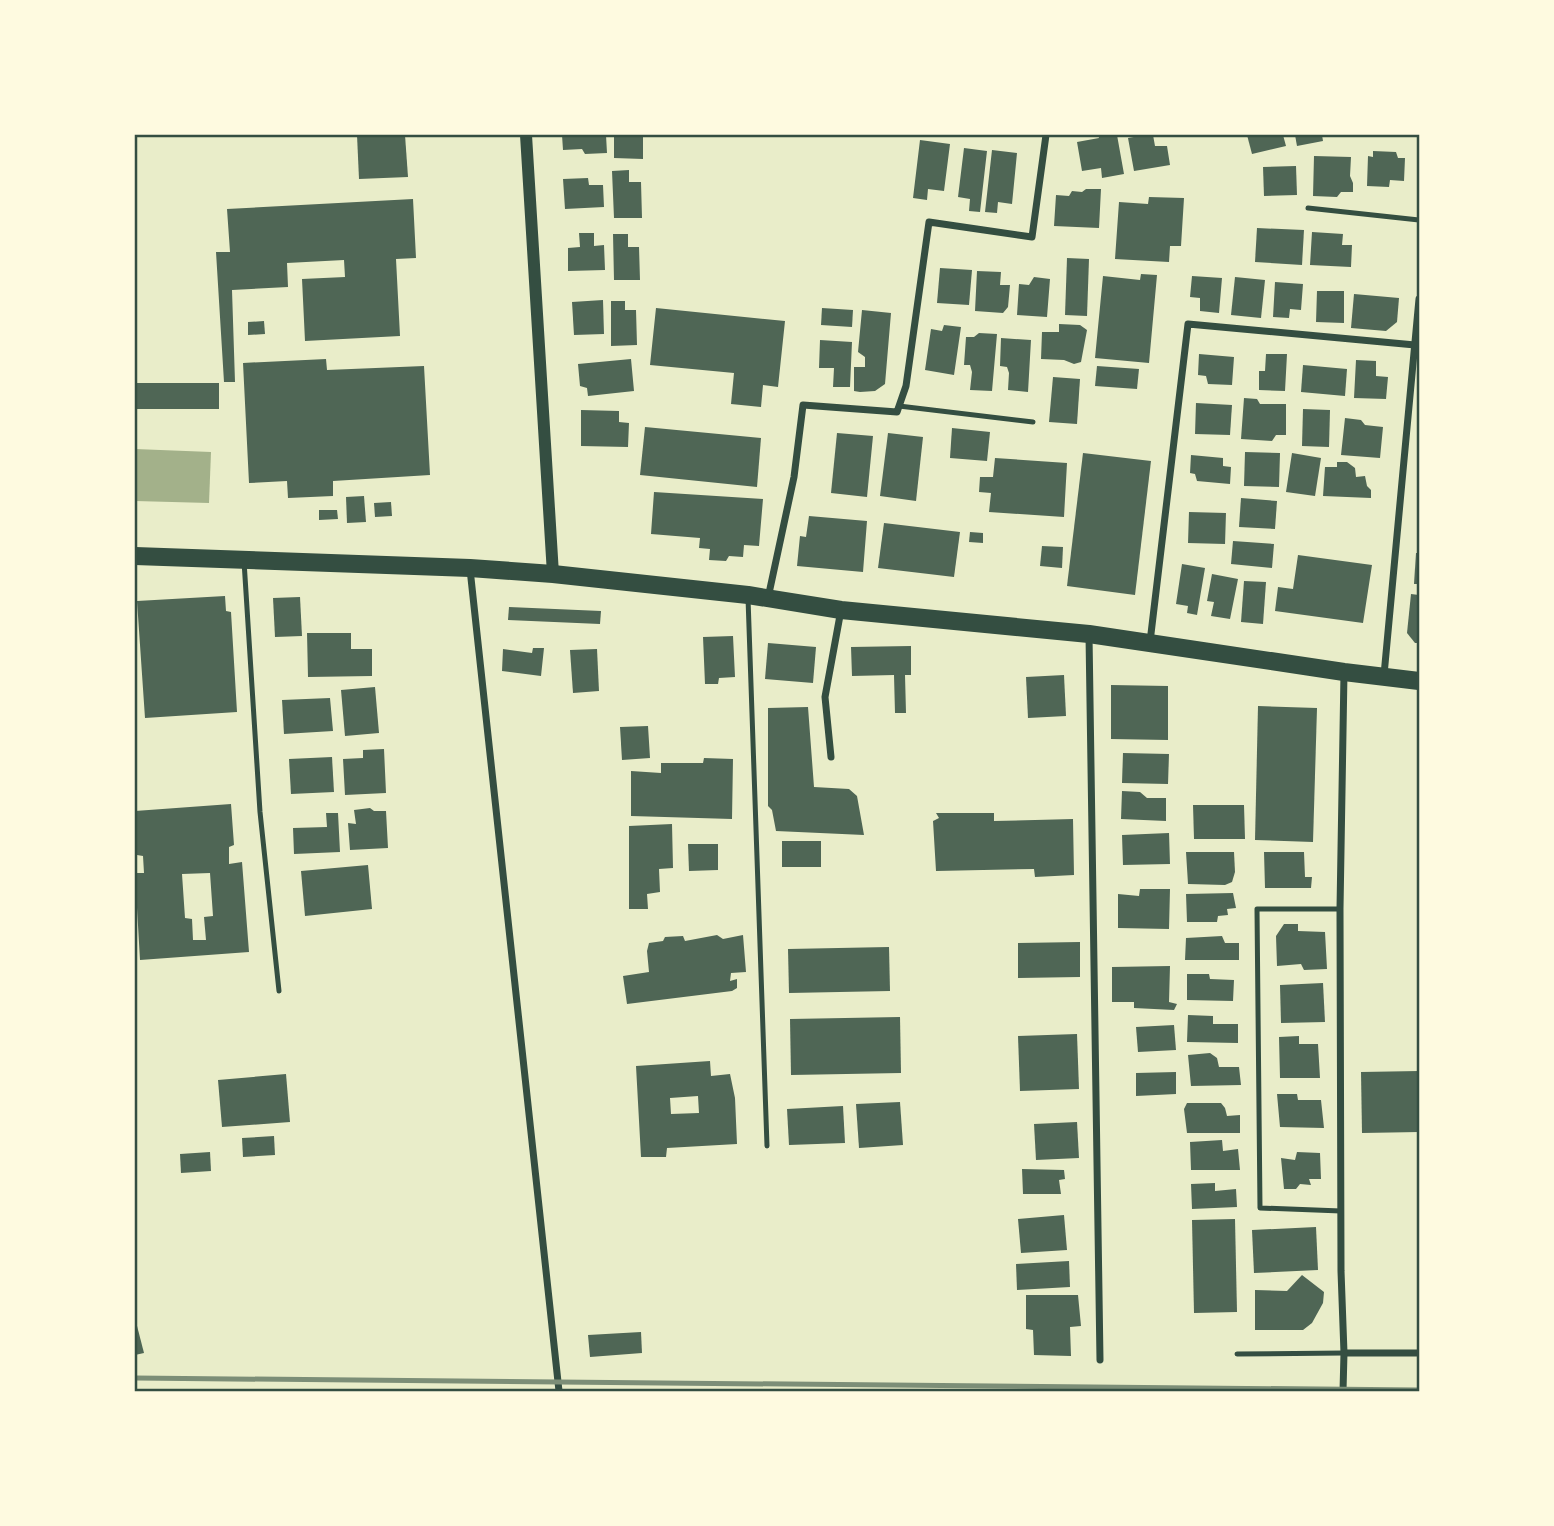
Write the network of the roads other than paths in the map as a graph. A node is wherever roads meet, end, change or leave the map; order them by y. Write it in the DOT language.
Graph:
graph roads {
  1 [pos="526,135"];
  2 [pos="1046,135"];
  3 [pos="1308,208"];
  4 [pos="1419,220"];
  5 [pos="1419,299"];
  6 [pos="1415,345"];
  7 [pos="899,406"];
  8 [pos="1033,422"];
  9 [pos="135,556"];
  10 [pos="243,559"];
  11 [pos="470,568"];
  12 [pos="553,574"];
  13 [pos="748,595"];
  14 [pos="768,599"];
  15 [pos="841,610"];
  16 [pos="1089,635"];
  17 [pos="1150,643"];
  18 [pos="1344,673"];
  19 [pos="1384,676"];
  20 [pos="1419,681"];
  21 [pos="831,757"];
  22 [pos="1340,909"];
  23 [pos="279,991"];
  24 [pos="767,1146"];
  25 [pos="1341,1210"];
  26 [pos="1344,1353"];
  27 [pos="1419,1353"];
  28 [pos="1237,1354"];
  29 [pos="1100,1360"];
  30 [pos="559,1391"];
  31 [pos="1343,1391"];
  1 -- 12 [label="street"];
  2 -- 7 [label="street"];
  3 -- 4 [label="lane"];
  5 -- 6 [label="street"];
  6 -- 17 [label="street"];
  6 -- 19 [label="street"];
  7 -- 8 [label="lane"];
  7 -- 14 [label="street"];
  9 -- 10 [label="main road"];
  10 -- 11 [label="main road"];
  10 -- 23 [label="lane"];
  11 -- 12 [label="main road"];
  11 -- 30 [label="street"];
  12 -- 13 [label="main road"];
  13 -- 14 [label="main road"];
  13 -- 24 [label="lane"];
  14 -- 15 [label="main road"];
  15 -- 16 [label="main road"];
  15 -- 21 [label="street"];
  16 -- 17 [label="main road"];
  16 -- 29 [label="street"];
  17 -- 18 [label="main road"];
  18 -- 19 [label="main road"];
  18 -- 22 [label="street"];
  19 -- 20 [label="main road"];
  22 -- 25 [label="street"];
  22 -- 25 [label="lane"];
  25 -- 26 [label="street"];
  26 -- 27 [label="street"];
  26 -- 28 [label="lane"];
  26 -- 31 [label="street"];
}
